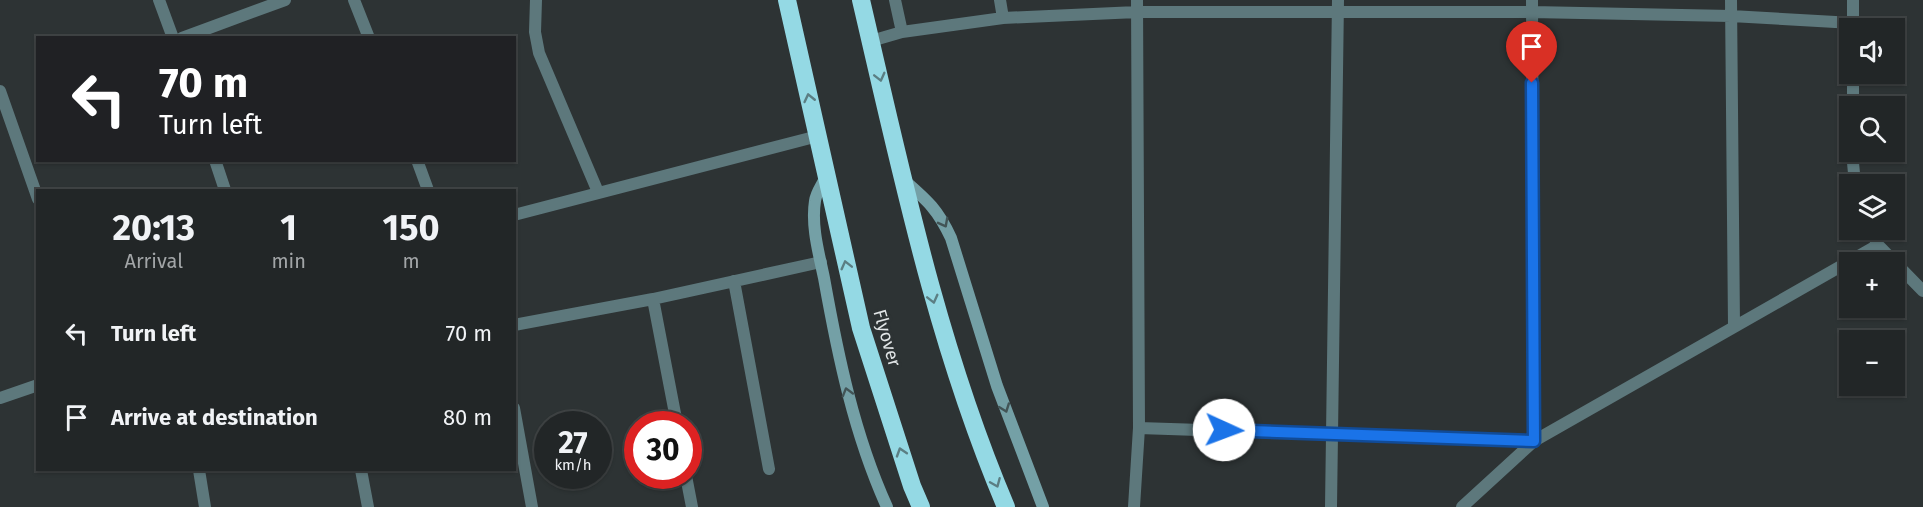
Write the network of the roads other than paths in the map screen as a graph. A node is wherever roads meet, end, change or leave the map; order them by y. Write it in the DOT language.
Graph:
graph roads {
  1 [pos="159,0"];
  2 [pos="285,0"];
  3 [pos="354,0"];
  4 [pos="536,0"];
  5 [pos="787,0"];
  6 [pos="861,0"];
  7 [pos="895,0"];
  8 [pos="1000,0"];
  9 [pos="1338,0"];
  10 [pos="1731,0"];
  11 [pos="1854,0"];
  12 [pos="1137,6"];
  13 [pos="1532,6"];
  14 [pos="1338,13"];
  15 [pos="1731,16"];
  16 [pos="1003,18"];
  17 [pos="1853,18"];
  18 [pos="1839,25"];
  19 [pos="902,32"];
  20 [pos="172,36"];
  21 [pos="187,36"];
  22 [pos="368,36"];
  23 [pos="871,41"];
  24 [pos="0,91"];
  25 [pos="818,136"];
  26 [pos="216,162"];
  27 [pos="418,162"];
  28 [pos="826,176"];
  29 [pos="904,181"];
  30 [pos="225,189"];
  31 [pos="429,189"];
  32 [pos="598,192"];
  33 [pos="36,193"];
  34 [pos="516,214"];
  35 [pos="1875,240"];
  36 [pos="1878,245"];
  37 [pos="821,262"];
  38 [pos="734,281"];
  39 [pos="1923,291"];
  40 [pos="653,299"];
  41 [pos="516,325"];
  42 [pos="1734,326"];
  43 [pos="36,386"];
  44 [pos="0,398"];
  45 [pos="674,411"];
  46 [pos="516,419"];
  47 [pos="1139,428"];
  48 [pos="1331,434"];
  49 [pos="1534,441"];
  50 [pos="769,469"];
  51 [pos="199,471"];
  52 [pos="361,471"];
  53 [pos="689,489"];
  54 [pos="205,507"];
  55 [pos="368,507"];
  56 [pos="532,507"];
  57 [pos="692,507"];
  58 [pos="887,507"];
  59 [pos="921,507"];
  60 [pos="1006,507"];
  61 [pos="1043,507"];
  62 [pos="1134,507"];
  63 [pos="1331,507"];
  64 [pos="1462,507"];
  1 -- 20 [label="street"];
  2 -- 21 [label="street"];
  3 -- 22 [label="street"];
  4 -- 32 [label="street"];
  25 -- 5 [label="highway, Flyover, one-way"];
  6 -- 23 [label="highway"];
  7 -- 19 [label="street"];
  8 -- 16 [label="street"];
  9 -- 14 [label="street"];
  10 -- 15 [label="street"];
  11 -- 17 [label="street"];
  12 -- 14 [label="street"];
  12 -- 16 [label="street"];
  12 -- 47 [label="street"];
  13 -- 14 [label="street"];
  13 -- 15 [label="street"];
  13 -- 49 [label="street"];
  14 -- 48 [label="street"];
  15 -- 18 [label="street"];
  15 -- 42 [label="street"];
  16 -- 19 [label="street"];
  19 -- 23 [label="street"];
  23 -- 29 [label="highway, one-way"];
  24 -- 33 [label="street"];
  25 -- 28 [label="highway, Flyover"];
  25 -- 32 [label="street"];
  26 -- 30 [label="street"];
  27 -- 31 [label="street"];
  28 -- 37 [label="main road"];
  59 -- 28 [label="highway, Flyover, one-way"];
  29 -- 60 [label="highway, one-way"];
  29 -- 61 [label="main road, one-way"];
  32 -- 34 [label="street"];
  35 -- 36 [label="street"];
  36 -- 39 [label="street"];
  36 -- 42 [label="street"];
  37 -- 38 [label="street"];
  58 -- 37 [label="main road, one-way"];
  38 -- 40 [label="street"];
  38 -- 50 [label="street"];
  40 -- 41 [label="street"];
  40 -- 45 [label="street"];
  42 -- 49 [label="street"];
  43 -- 44 [label="street"];
  46 -- 56 [label="street"];
  47 -- 48 [label="street"];
  47 -- 62 [label="street"];
  48 -- 49 [label="street"];
  48 -- 63 [label="street"];
  49 -- 64 [label="street"];
  51 -- 54 [label="street"];
  52 -- 55 [label="street"];
  53 -- 57 [label="street"];
}
